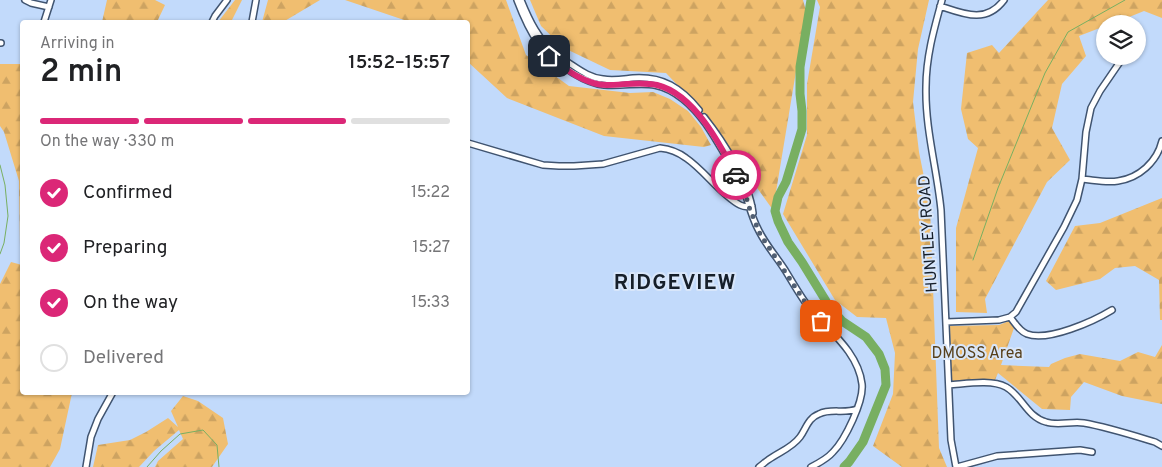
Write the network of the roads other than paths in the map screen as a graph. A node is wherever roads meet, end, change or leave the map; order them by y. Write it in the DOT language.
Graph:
graph roads {
  1 [pos="25,0"];
  2 [pos="51,0"];
  3 [pos="226,0"];
  4 [pos="256,0"];
  5 [pos="517,0"];
  6 [pos="521,0"];
  7 [pos="942,0"];
  8 [pos="1004,0"];
  9 [pos="940,6"];
  10 [pos="49,7"];
  11 [pos="45,20"];
  12 [pos="213,20"];
  13 [pos="252,20"];
  14 [pos="1118,65"];
  15 [pos="1162,141"];
  16 [pos="470,144"];
  17 [pos="1082,179"];
  18 [pos="751,206"];
  19 [pos="1112,310"];
  20 [pos="1010,317"];
  21 [pos="946,322"];
  22 [pos="948,385"];
  23 [pos="111,395"];
  24 [pos="857,409"];
  25 [pos="1162,446"];
  26 [pos="1092,452"];
  27 [pos="86,467"];
  28 [pos="759,467"];
  29 [pos="811,467"];
  30 [pos="957,467"];
  1 -- 10 [label="street"];
  2 -- 10 [label="street"];
  3 -- 12 [label="street"];
  4 -- 13 [label="street"];
  5 -- 18 [label="street"];
  6 -- 18 [label="street"];
  7 -- 9 [label="street, HUNTLEY ROAD"];
  8 -- 9 [label="street"];
  9 -- 21 [label="street, HUNTLEY ROAD"];
  10 -- 11 [label="street"];
  14 -- 17 [label="street"];
  15 -- 17 [label="street"];
  16 -- 18 [label="street"];
  17 -- 20 [label="street"];
  18 -- 24 [label="street"];
  19 -- 20 [label="street"];
  20 -- 21 [label="street"];
  21 -- 22 [label="street, HUNTLEY ROAD"];
  22 -- 25 [label="street"];
  22 -- 30 [label="street, HUNTLEY ROAD"];
  23 -- 27 [label="street"];
  24 -- 28 [label="street"];
  24 -- 29 [label="street"];
  26 -- 30 [label="street"];
}
